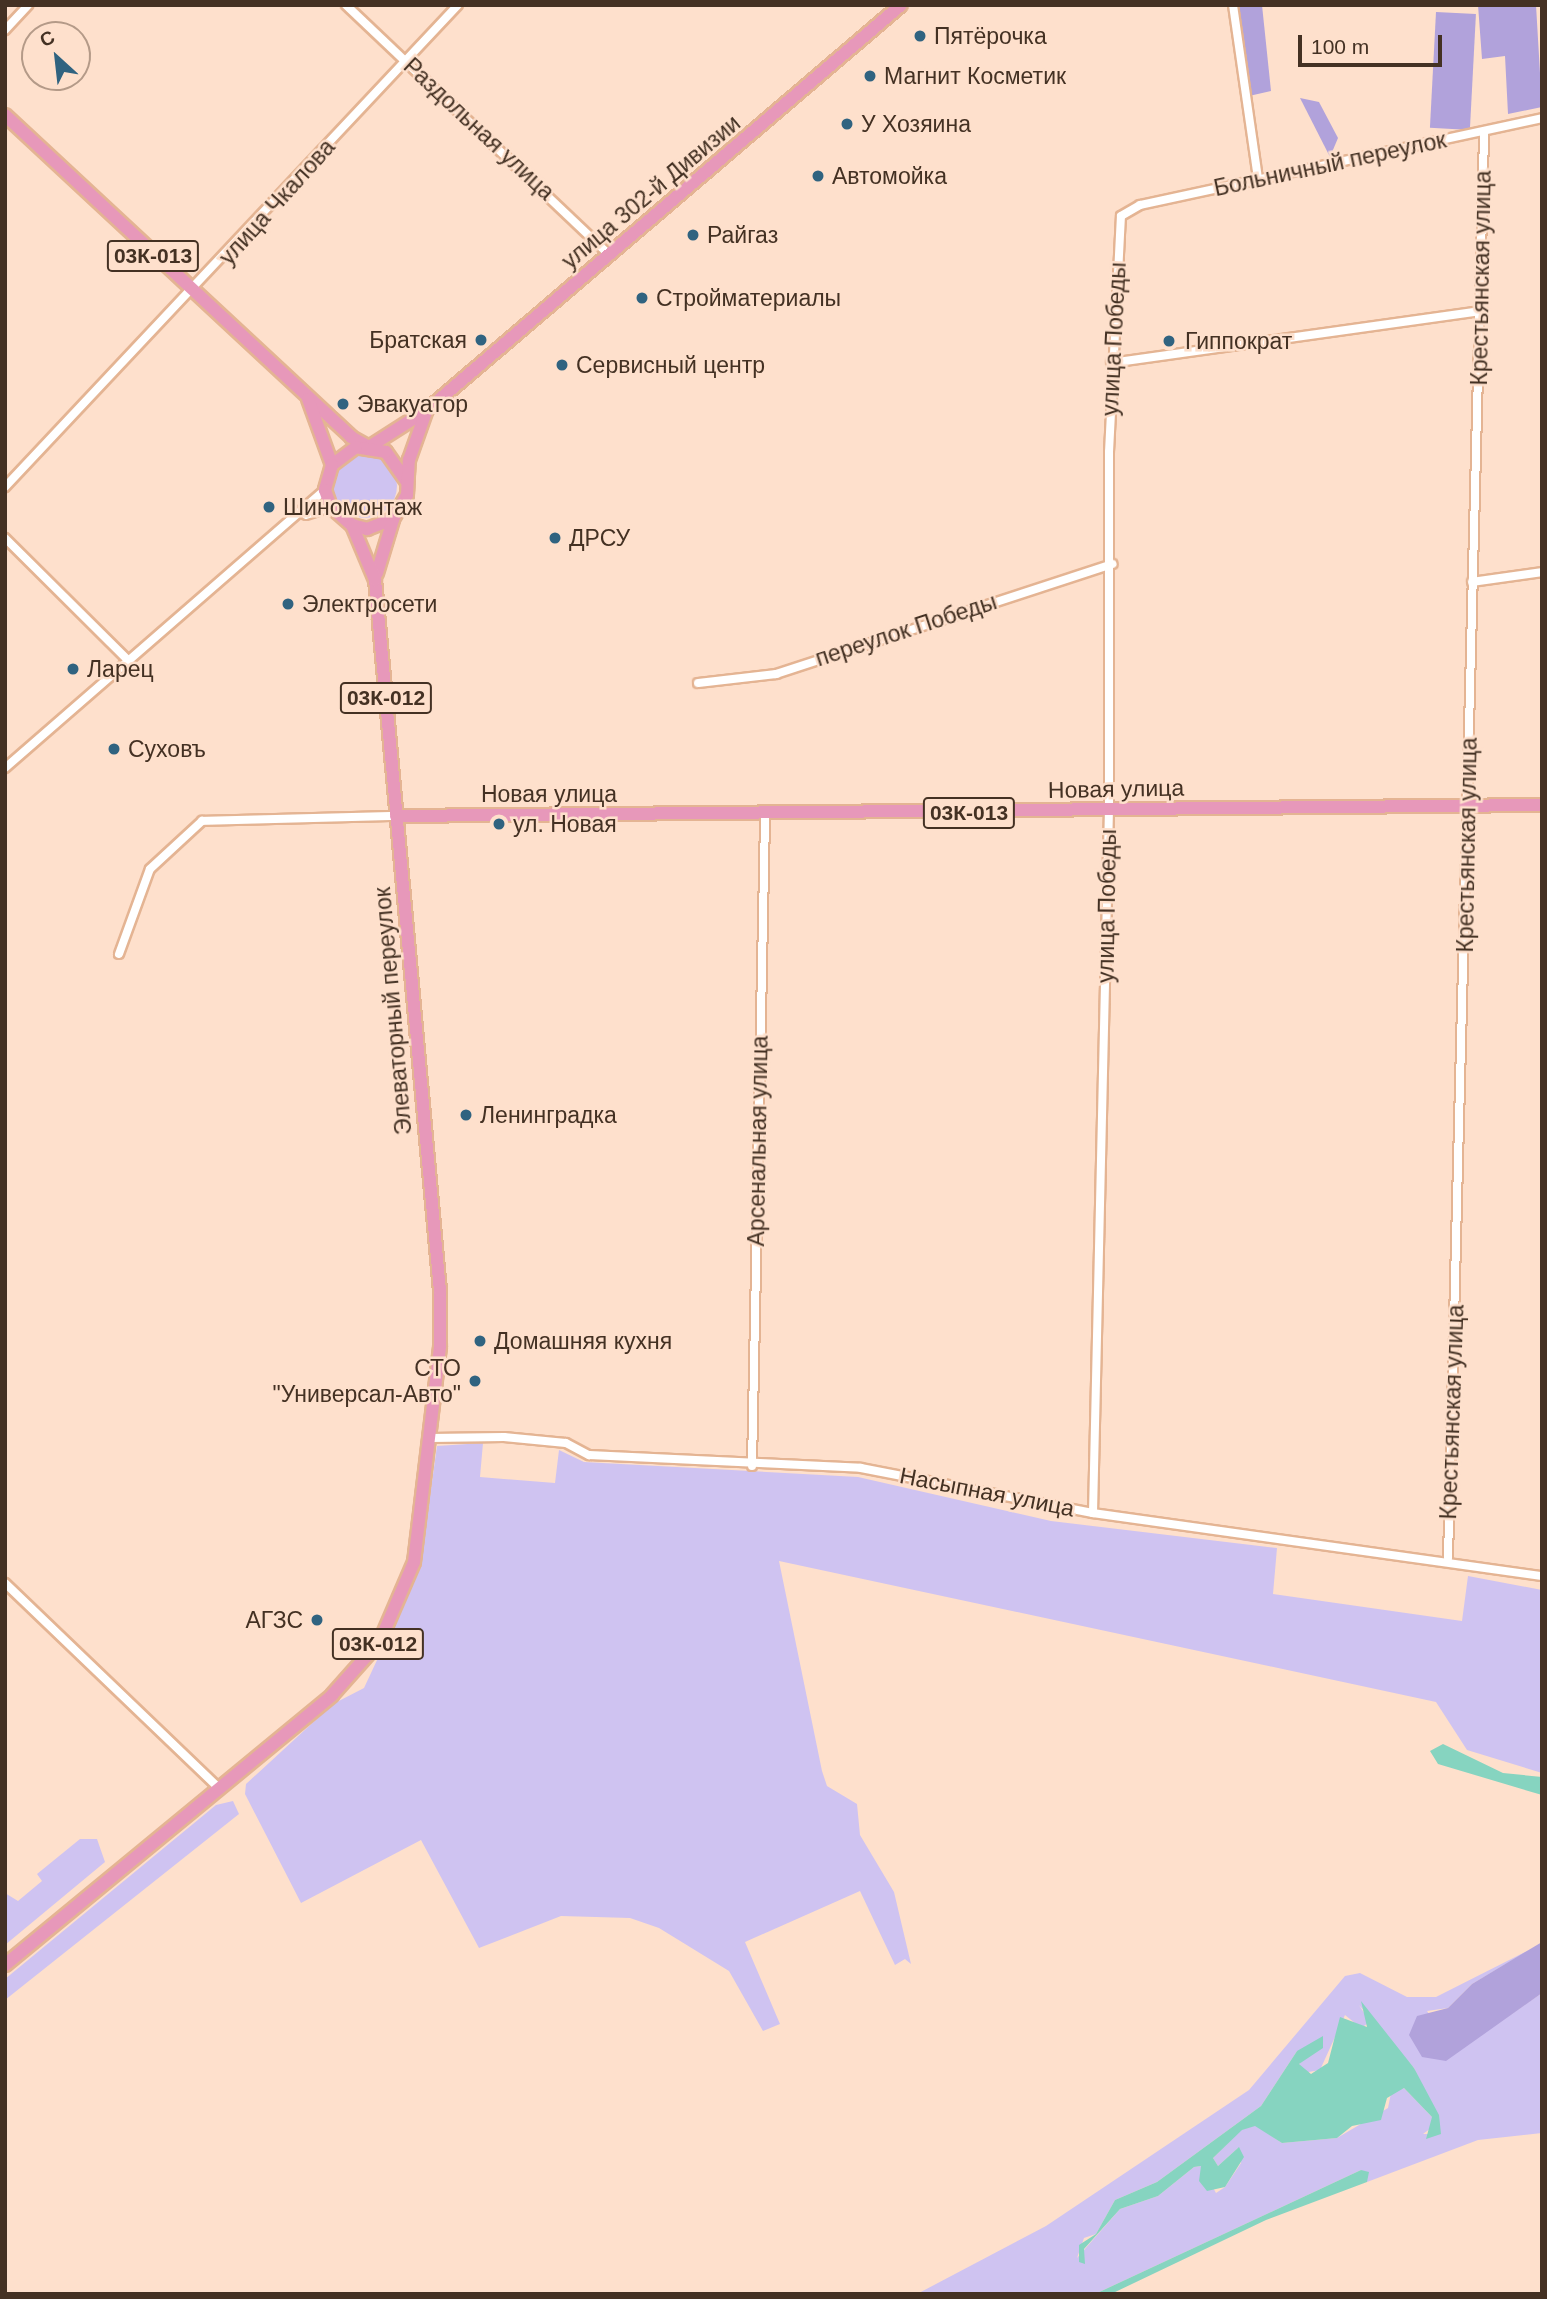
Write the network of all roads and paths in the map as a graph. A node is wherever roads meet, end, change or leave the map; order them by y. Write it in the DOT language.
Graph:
graph roads {
  1 [pos="29,5"];
  2 [pos="346,5"];
  3 [pos="458,5"];
  4 [pos="901,5"];
  5 [pos="1233,5"];
  6 [pos="5,30"];
  7 [pos="406,60"];
  8 [pos="5,115"];
  9 [pos="1542,118"];
  10 [pos="1484,132"];
  11 [pos="1258,180"];
  12 [pos="1121,216"];
  13 [pos="609,255"];
  14 [pos="193,293"];
  15 [pos="1482,312"];
  16 [pos="1111,363"];
  17 [pos="305,393"];
  18 [pos="427,410"];
  19 [pos="369,447"];
  20 [pos="332,465"];
  21 [pos="407,482"];
  22 [pos="5,487"];
  23 [pos="326,490"];
  24 [pos="331,507"];
  25 [pos="303,515"];
  26 [pos="393,519"];
  27 [pos="352,525"];
  28 [pos="5,538"];
  29 [pos="1113,564"];
  30 [pos="1542,572"];
  31 [pos="375,580"];
  32 [pos="1472,582"];
  33 [pos="129,661"];
  34 [pos="698,683"];
  35 [pos="5,768"];
  36 [pos="1542,805"];
  37 [pos="1468,807"];
  38 [pos="1109,810"];
  39 [pos="396,816"];
  40 [pos="765,816"];
  41 [pos="119,954"];
  42 [pos="430,1438"];
  43 [pos="752,1466"];
  44 [pos="1093,1513"];
  45 [pos="1448,1558"];
  46 [pos="1542,1576"];
  47 [pos="5,1583"];
  48 [pos="220,1789"];
  49 [pos="5,1965"];
  1 -- 6 [label="street"];
  2 -- 7 [label="street, Раздольная улица"];
  3 -- 7 [label="street, улица Чкалова"];
  4 -- 13 [label="main road, улица 302-й Дивизии"];
  5 -- 11 [label="street"];
  7 -- 13 [label="street, Раздольная улица"];
  7 -- 14 [label="street, улица Чкалова"];
  8 -- 14 [label="main road, 03К-013"];
  9 -- 10 [label="street, Больничный переулок"];
  10 -- 11 [label="street, Больничный переулок"];
  10 -- 15 [label="street, Крестьянская улица"];
  11 -- 12 [label="street, Больничный переулок"];
  12 -- 16 [label="street, улица Победы"];
  13 -- 18 [label="main road, улица 302-й Дивизии"];
  14 -- 17 [label="main road, 03К-013"];
  14 -- 22 [label="street, улица Чкалова"];
  15 -- 16 [label="street"];
  15 -- 32 [label="street, Крестьянская улица"];
  16 -- 29 [label="street, улица Победы"];
  17 -- 19 [label="main road, 03К-013"];
  17 -- 20 [label="main road, 03К-013"];
  18 -- 19 [label="main road, улица 302-й Дивизии"];
  18 -- 21 [label="main road"];
  19 -- 20 [label="main road"];
  19 -- 21 [label="main road, 03К-013"];
  20 -- 23 [label="main road"];
  21 -- 26 [label="main road"];
  23 -- 24 [label="main road"];
  23 -- 25 [label="street"];
  24 -- 25 [label="street"];
  24 -- 27 [label="main road"];
  25 -- 33 [label="street"];
  26 -- 27 [label="main road"];
  26 -- 31 [label="main road, Элеваторный переулок"];
  27 -- 31 [label="main road, Элеваторный переулок"];
  28 -- 33 [label="street"];
  29 -- 34 [label="street, переулок Победы"];
  29 -- 38 [label="street, улица Победы"];
  30 -- 32 [label="street"];
  31 -- 39 [label="main road, Элеваторный переулок / 03К-012"];
  32 -- 37 [label="street, Крестьянская улица"];
  33 -- 35 [label="street"];
  36 -- 37 [label="main road, Новая улица / 03К-013"];
  37 -- 38 [label="main road, Новая улица / 03К-013"];
  37 -- 45 [label="street, Крестьянская улица"];
  38 -- 40 [label="main road, Новая улица / 03К-013"];
  38 -- 44 [label="street, улица Победы"];
  39 -- 40 [label="main road, Новая улица / 03К-013"];
  39 -- 41 [label="street"];
  39 -- 42 [label="main road, Элеваторный переулок / 03К-012"];
  40 -- 43 [label="street, Арсенальная улица"];
  42 -- 43 [label="street, Насыпная улица"];
  42 -- 48 [label="main road, 03К-012"];
  43 -- 44 [label="street, Насыпная улица"];
  44 -- 45 [label="street, Насыпная улица"];
  45 -- 46 [label="street, Насыпная улица"];
  47 -- 48 [label="street"];
  48 -- 49 [label="main road, 03К-012"];
}
